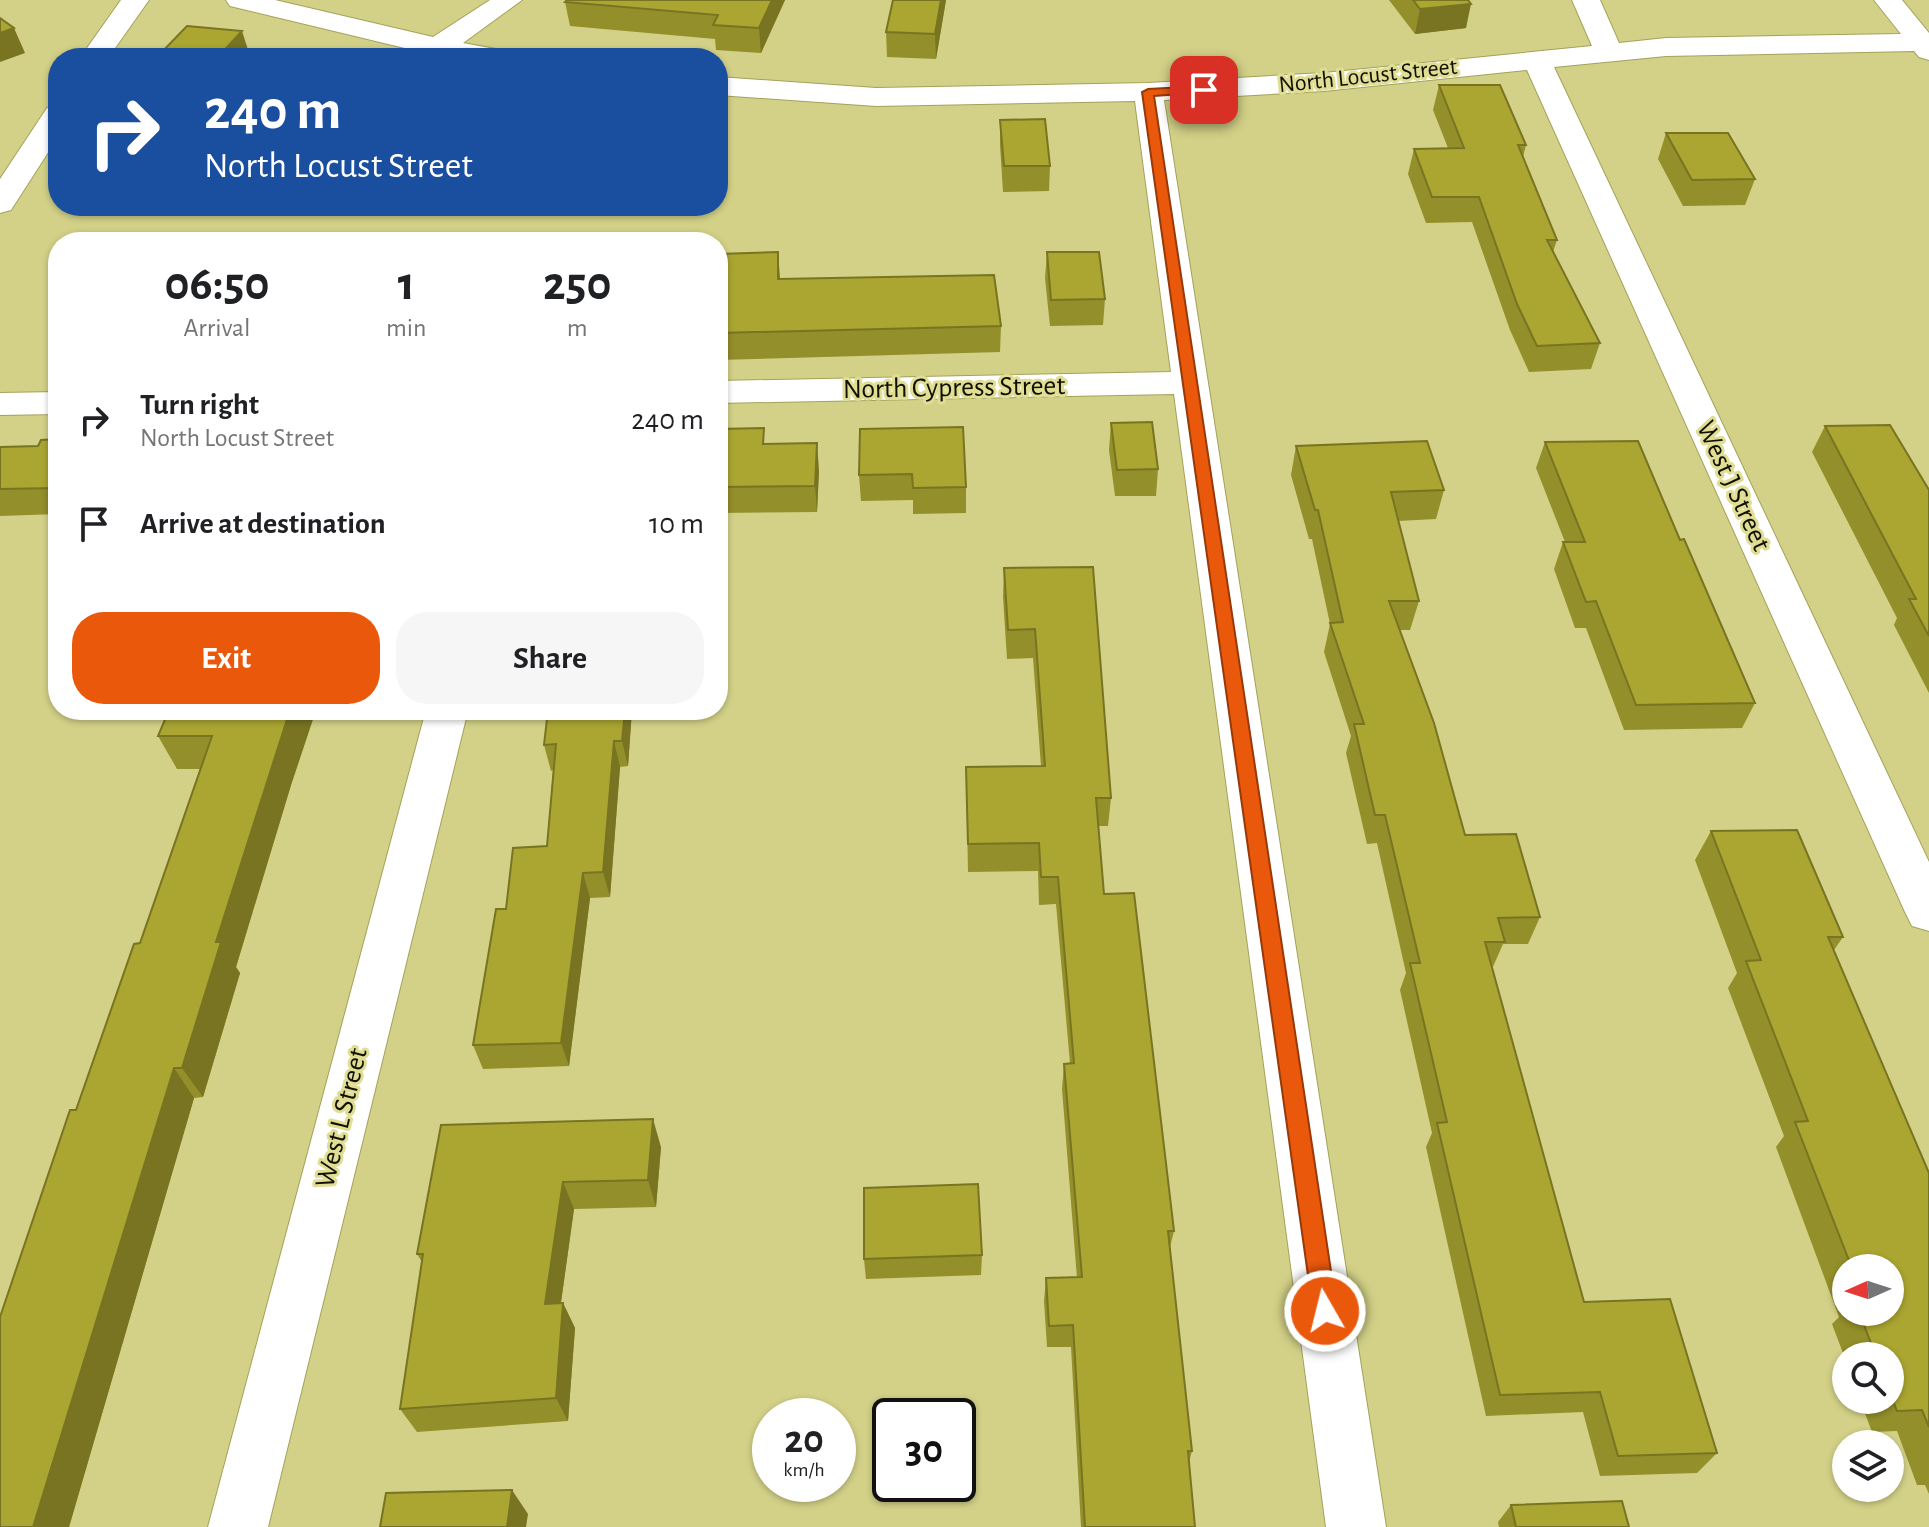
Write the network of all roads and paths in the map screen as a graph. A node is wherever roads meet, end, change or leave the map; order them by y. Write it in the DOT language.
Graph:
graph roads {
  1 [pos="135,0"];
  2 [pos="240,0"];
  3 [pos="508,0"];
  4 [pos="1586,0"];
  5 [pos="1888,0"];
  6 [pos="1925,46"];
  7 [pos="438,47"];
  8 [pos="101,48"];
  9 [pos="444,48"];
  10 [pos="1609,52"];
  11 [pos="1536,59"];
  12 [pos="728,87"];
  13 [pos="1148,92"];
  14 [pos="48,129"];
  15 [pos="0,203"];
  16 [pos="1191,383"];
  17 [pos="728,392"];
  18 [pos="48,403"];
  19 [pos="0,404"];
  20 [pos="444,720"];
  21 [pos="1929,912"];
  22 [pos="238,1527"];
  23 [pos="1356,1527"];
  1 -- 8 [label="street"];
  2 -- 7 [label="street"];
  3 -- 7 [label="street"];
  4 -- 10 [label="street"];
  5 -- 6 [label="street"];
  6 -- 10 [label="street, North Locust Street"];
  7 -- 9 [label="street"];
  10 -- 11 [label="street, North Locust Street"];
  11 -- 13 [label="street, North Locust Street"];
  11 -- 21 [label="street, West J Street"];
  12 -- 13 [label="street, North Locust Street"];
  13 -- 16 [label="street"];
  14 -- 15 [label="street"];
  16 -- 17 [label="street, North Cypress Street"];
  16 -- 23 [label="street"];
  18 -- 19 [label="street"];
  20 -- 22 [label="street, West L Street"];
}
